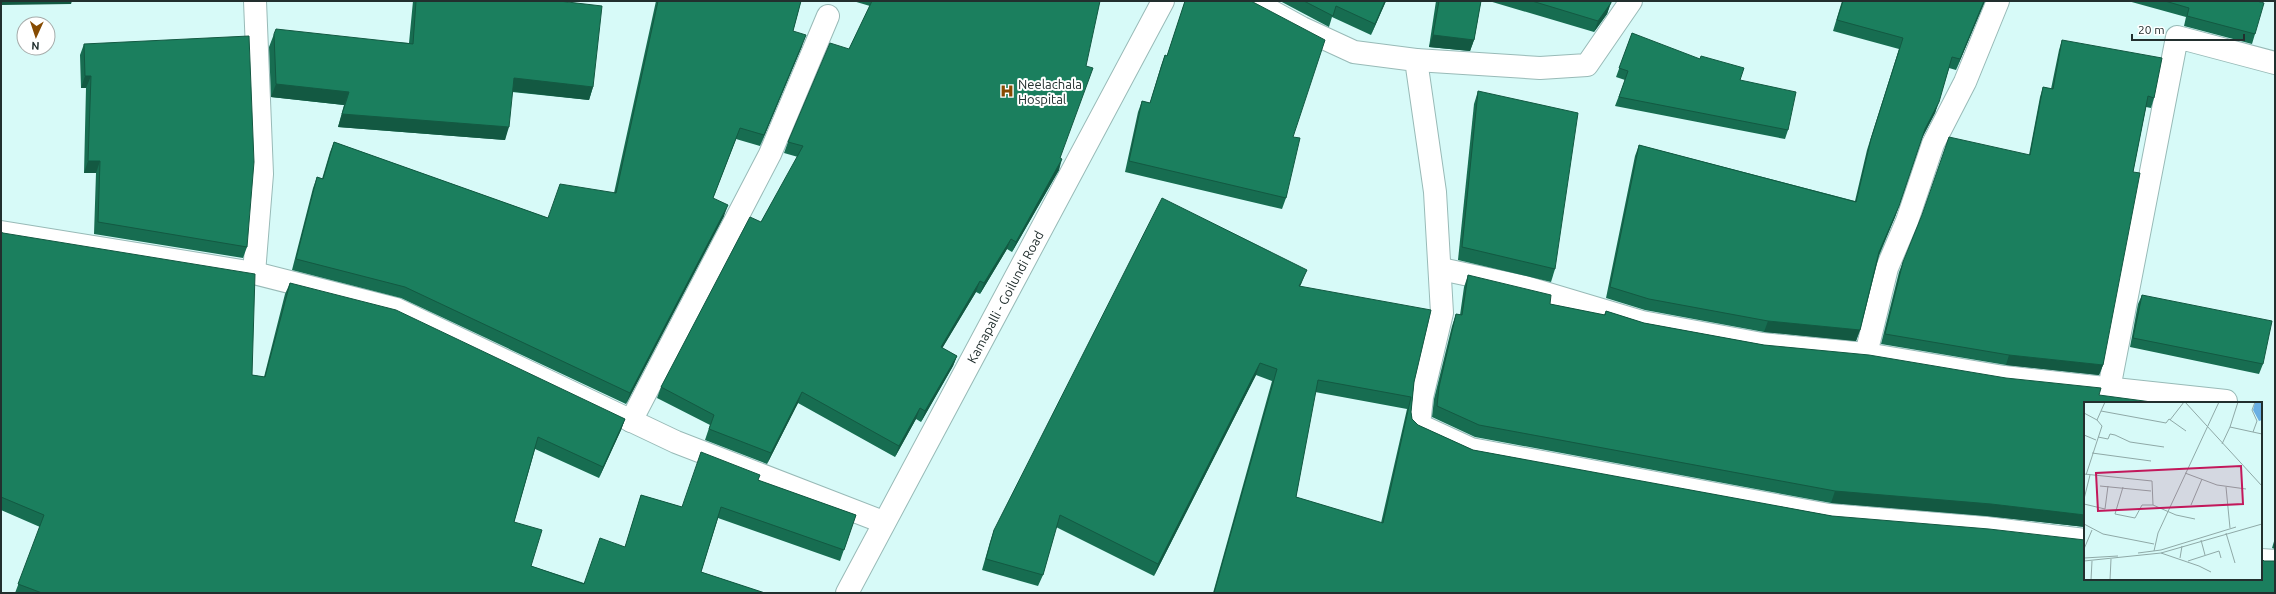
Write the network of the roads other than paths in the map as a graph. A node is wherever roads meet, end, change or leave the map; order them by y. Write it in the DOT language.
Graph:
graph roads {
  1 [pos="255,1"];
  2 [pos="1162,1"];
  3 [pos="1253,1"];
  4 [pos="1630,1"];
  5 [pos="1998,1"];
  6 [pos="828,16"];
  7 [pos="1416,60"];
  8 [pos="2275,63"];
  9 [pos="1,232"];
  10 [pos="1441,269"];
  11 [pos="254,273"];
  12 [pos="1866,354"];
  13 [pos="2109,389"];
  14 [pos="2226,401"];
  15 [pos="630,421"];
  16 [pos="883,522"];
  17 [pos="2084,540"];
  18 [pos="2262,560"];
  19 [pos="2275,561"];
  20 [pos="847,593"];
  1 -- 11 [label="street"];
  2 -- 16 [label="street, Kamapalli - Goilundi Road"];
  3 -- 7 [label="street"];
  4 -- 7 [label="street"];
  5 -- 12 [label="street"];
  6 -- 15 [label="street"];
  7 -- 10 [label="street"];
  8 -- 13 [label="street"];
  9 -- 11 [label="street"];
  10 -- 12 [label="street"];
  10 -- 17 [label="street"];
  11 -- 15 [label="street"];
  12 -- 13 [label="street"];
  13 -- 14 [label="street"];
  15 -- 16 [label="street"];
  16 -- 20 [label="street, Kamapalli - Goilundi Road"];
  18 -- 19 [label="street"];
}
